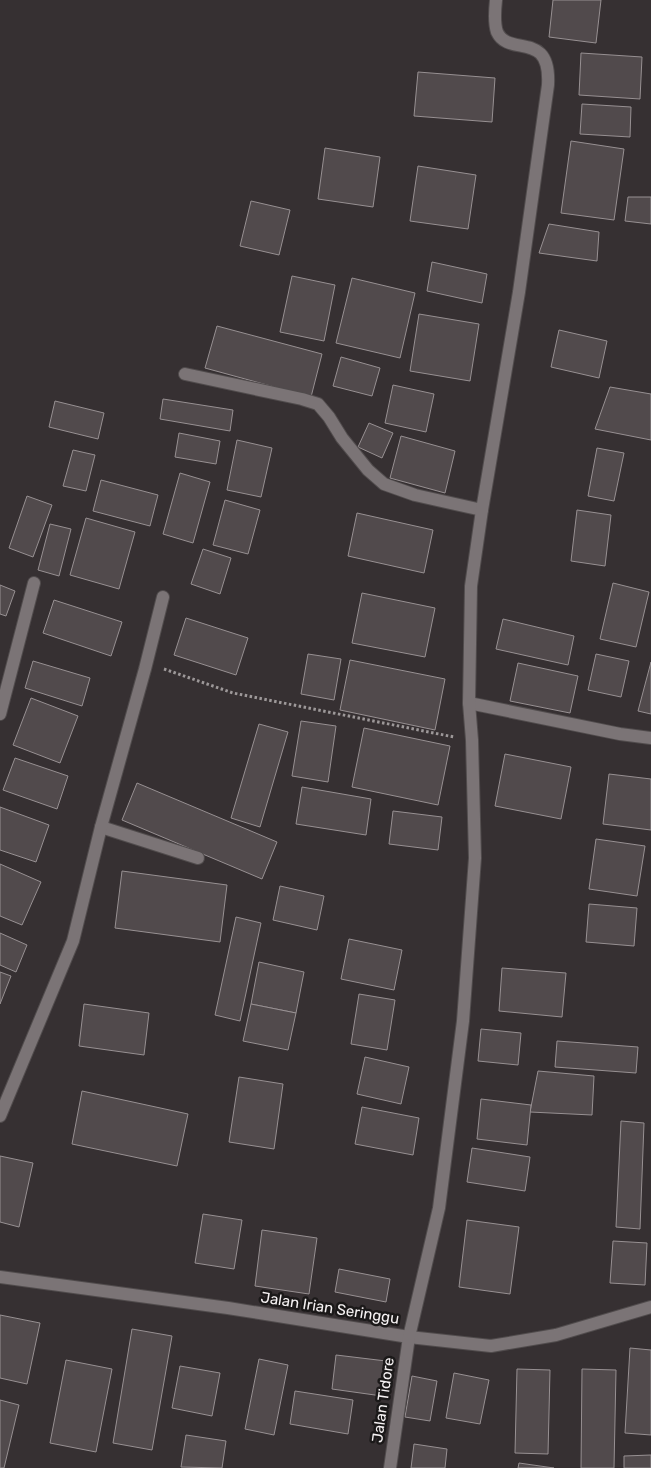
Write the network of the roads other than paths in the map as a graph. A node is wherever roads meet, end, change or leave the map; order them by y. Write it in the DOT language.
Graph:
graph roads {
  1 [pos="496,0"];
  2 [pos="186,374"];
  3 [pos="482,510"];
  4 [pos="34,584"];
  5 [pos="163,597"];
  6 [pos="469,703"];
  7 [pos="0,714"];
  8 [pos="651,738"];
  9 [pos="101,827"];
  10 [pos="198,858"];
  11 [pos="0,1116"];
  12 [pos="0,1277"];
  13 [pos="651,1307"];
  14 [pos="409,1337"];
  15 [pos="390,1468"];
  1 -- 3 [label="street, Jalan Tidore"];
  2 -- 3 [label="street"];
  3 -- 6 [label="street, Jalan Tidore"];
  4 -- 7 [label="street"];
  5 -- 9 [label="street"];
  6 -- 8 [label="street"];
  6 -- 14 [label="street, Jalan Tidore"];
  9 -- 10 [label="street"];
  9 -- 11 [label="street"];
  12 -- 14 [label="street, Jalan Irian Seringgu"];
  13 -- 14 [label="street, Jalan Irian Seringgu"];
  14 -- 15 [label="street, Jalan Tidore"];
}
